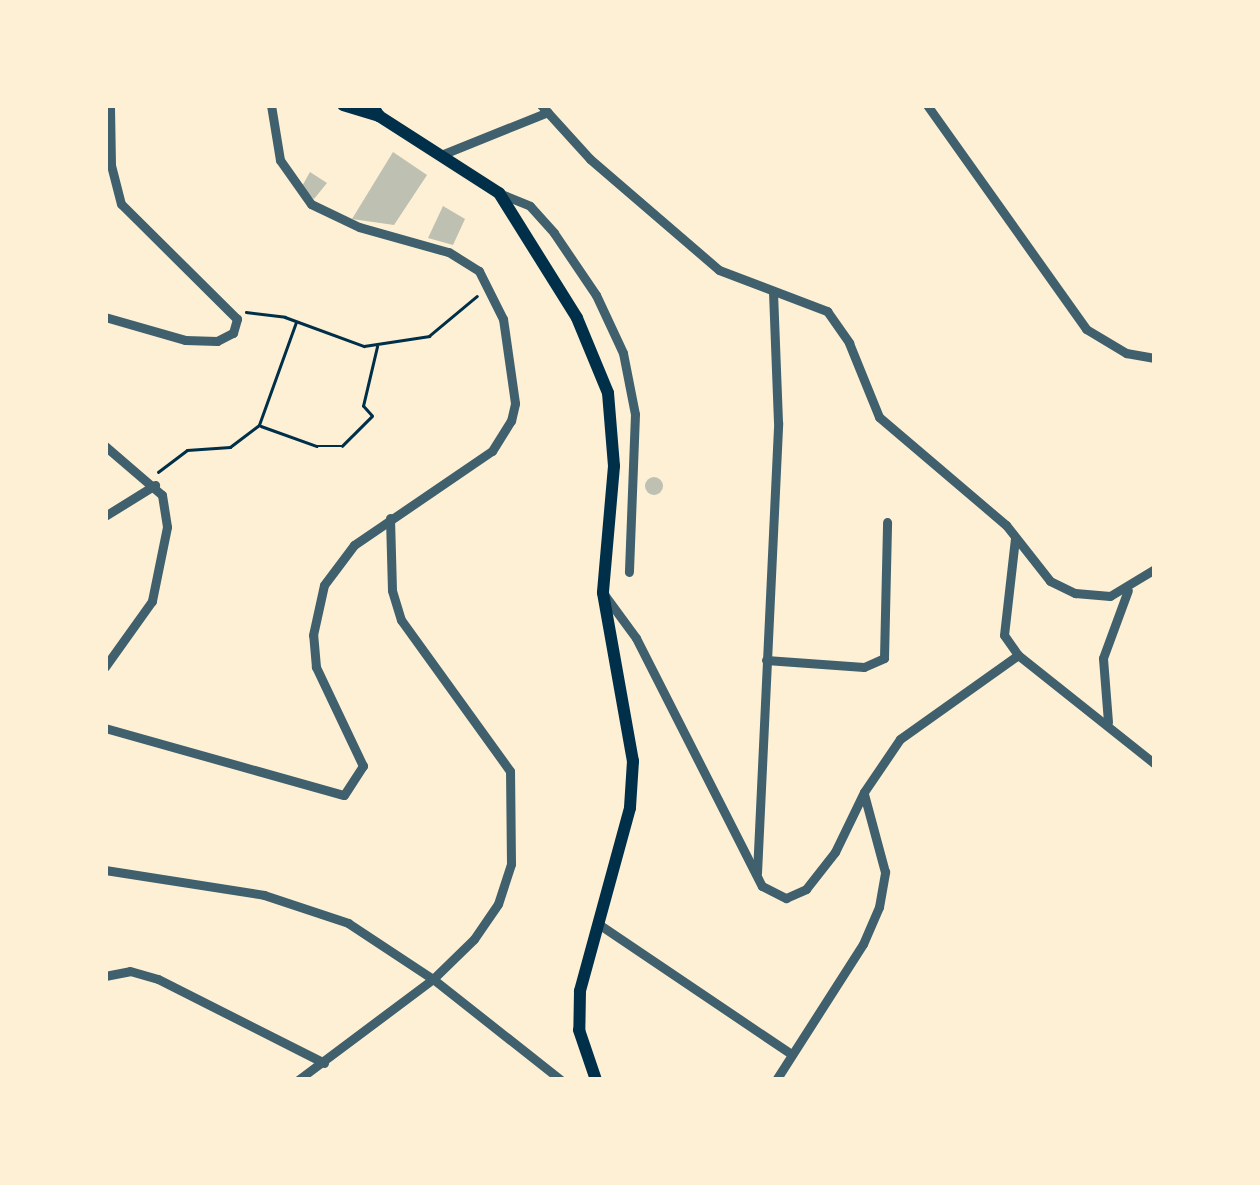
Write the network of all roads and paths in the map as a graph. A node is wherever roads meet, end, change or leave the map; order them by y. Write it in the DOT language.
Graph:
graph roads {
  1 [pos="110,105"];
  2 [pos="271,105"];
  3 [pos="343,105"];
  4 [pos="927,105"];
  5 [pos="544,109"];
  6 [pos="376,110"];
  7 [pos="441,156"];
  8 [pos="499,194"];
  9 [pos="489,284"];
  10 [pos="774,291"];
  11 [pos="235,312"];
  12 [pos="105,316"];
  13 [pos="296,322"];
  14 [pos="378,344"];
  15 [pos="1155,358"];
  16 [pos="259,425"];
  17 [pos="105,446"];
  18 [pos="612,480"];
  19 [pos="633,480"];
  20 [pos="152,483"];
  21 [pos="105,516"];
  22 [pos="390,518"];
  23 [pos="887,522"];
  24 [pos="1015,539"];
  25 [pos="1155,569"];
  26 [pos="629,572"];
  27 [pos="1129,588"];
  28 [pos="603,593"];
  29 [pos="1018,655"];
  30 [pos="766,660"];
  31 [pos="105,667"];
  32 [pos="1108,722"];
  33 [pos="105,728"];
  34 [pos="1155,764"];
  35 [pos="864,792"];
  36 [pos="105,870"];
  37 [pos="756,876"];
  38 [pos="597,923"];
  39 [pos="105,976"];
  40 [pos="433,979"];
  41 [pos="790,1052"];
  42 [pos="324,1063"];
  43 [pos="298,1080"];
  44 [pos="561,1080"];
  45 [pos="596,1080"];
  46 [pos="776,1080"];
  1 -- 11 [label="street"];
  2 -- 9 [label="street"];
  3 -- 6 [label="main road"];
  4 -- 15 [label="street"];
  5 -- 7 [label="street"];
  5 -- 10 [label="street"];
  6 -- 7 [label="main road"];
  7 -- 8 [label="main road"];
  8 -- 18 [label="main road"];
  8 -- 19 [label="street"];
  9 -- 14 [label="path"];
  9 -- 22 [label="street"];
  10 -- 24 [label="street"];
  10 -- 30 [label="street"];
  11 -- 12 [label="street"];
  11 -- 13 [label="path"];
  13 -- 14 [label="path"];
  13 -- 16 [label="path"];
  14 -- 16 [label="path"];
  16 -- 20 [label="path"];
  17 -- 20 [label="street"];
  18 -- 19 [label="street"];
  18 -- 28 [label="main road"];
  19 -- 26 [label="street"];
  20 -- 21 [label="street"];
  20 -- 31 [label="street"];
  22 -- 33 [label="street"];
  22 -- 40 [label="street"];
  23 -- 30 [label="street"];
  24 -- 27 [label="street"];
  24 -- 29 [label="street"];
  25 -- 27 [label="street"];
  27 -- 32 [label="street"];
  28 -- 37 [label="street"];
  28 -- 38 [label="main road"];
  29 -- 32 [label="street"];
  29 -- 35 [label="street"];
  30 -- 37 [label="street"];
  32 -- 34 [label="street"];
  35 -- 37 [label="street"];
  35 -- 41 [label="street"];
  36 -- 40 [label="street"];
  38 -- 41 [label="street"];
  38 -- 45 [label="main road"];
  39 -- 42 [label="street"];
  40 -- 42 [label="street"];
  40 -- 44 [label="street"];
  41 -- 46 [label="street"];
  42 -- 43 [label="street"];
}
